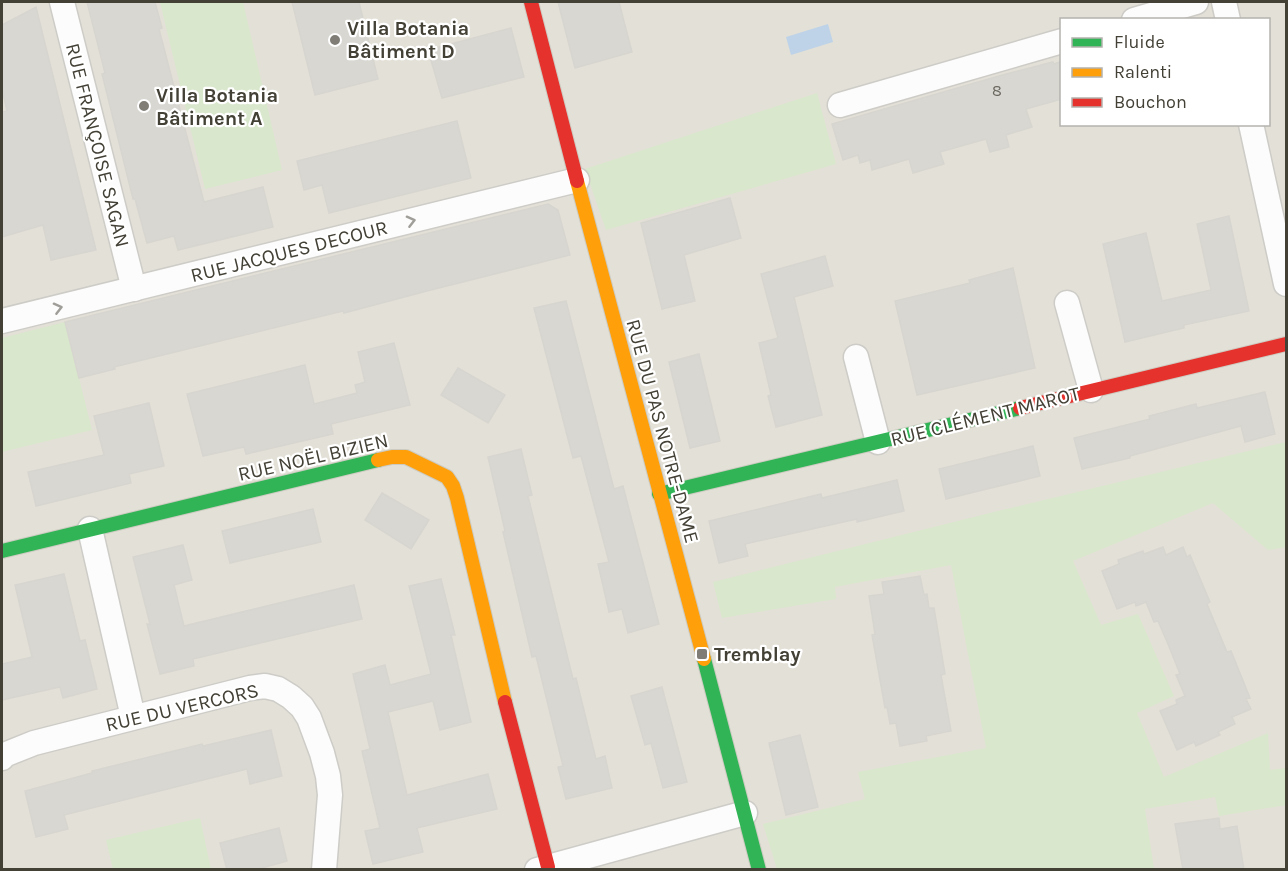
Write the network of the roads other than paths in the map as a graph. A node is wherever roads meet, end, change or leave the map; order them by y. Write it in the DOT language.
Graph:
graph roads {
  1 [pos="62,2"];
  2 [pos="531,2"];
  3 [pos="1196,2"];
  4 [pos="1224,2"];
  5 [pos="1141,18"];
  6 [pos="1228,18"];
  7 [pos="1060,41"];
  8 [pos="840,105"];
  9 [pos="1251,126"];
  10 [pos="577,180"];
  11 [pos="1287,284"];
  12 [pos="134,289"];
  13 [pos="1067,303"];
  14 [pos="2,321"];
  15 [pos="1287,344"];
  16 [pos="856,357"];
  17 [pos="1091,390"];
  18 [pos="878,442"];
  19 [pos="659,494"];
  20 [pos="90,529"];
  21 [pos="2,551"];
  22 [pos="133,717"];
  23 [pos="2,758"];
  24 [pos="745,813"];
  25 [pos="542,868"];
  26 [pos="324,870"];
  27 [pos="759,870"];
  1 -- 12 [label="street, RUE FRANÇOISE SAGAN"];
  2 -- 10 [label="street, RUE DU PAS NOTRE-DAME"];
  3 -- 5 [label="street"];
  4 -- 6 [label="street"];
  7 -- 8 [label="street"];
  9 -- 11 [label="street"];
  12 -- 10 [label="street, RUE JACQUES DECOUR, one-way"];
  10 -- 19 [label="street, RUE DU PAS NOTRE-DAME"];
  14 -- 12 [label="street, RUE JACQUES DECOUR, one-way"];
  13 -- 17 [label="street, RUE CLÉMENT MAROT"];
  15 -- 17 [label="street, RUE CLÉMENT MAROT"];
  16 -- 18 [label="street, RUE CLÉMENT MAROT"];
  17 -- 18 [label="street, RUE CLÉMENT MAROT"];
  18 -- 19 [label="street, RUE CLÉMENT MAROT"];
  19 -- 24 [label="street, RUE DU PAS NOTRE-DAME"];
  20 -- 21 [label="street, RUE NOËL BIZIEN"];
  20 -- 22 [label="street"];
  20 -- 25 [label="street, RUE NOËL BIZIEN"];
  22 -- 23 [label="street, RUE DU VERCORS"];
  22 -- 26 [label="street, RUE DU VERCORS"];
  24 -- 25 [label="street"];
  24 -- 27 [label="street, RUE DU PAS NOTRE-DAME"];
}
